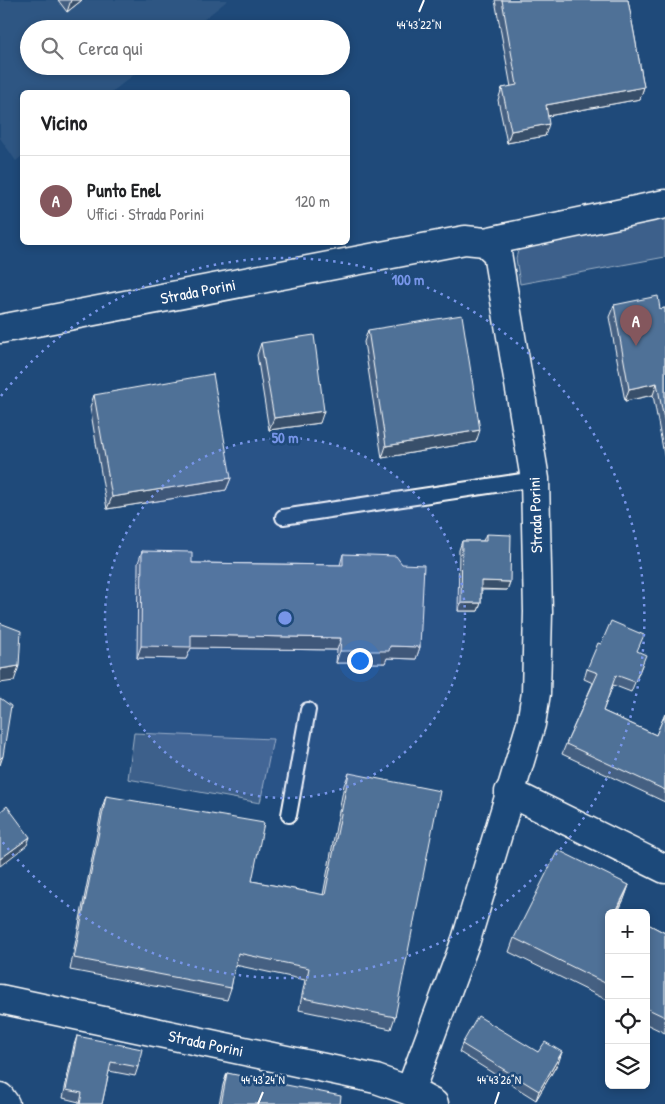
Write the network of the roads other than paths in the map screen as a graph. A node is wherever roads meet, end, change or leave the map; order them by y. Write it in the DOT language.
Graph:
graph roads {
  1 [pos="665,204"];
  2 [pos="485,242"];
  3 [pos="0,329"];
  4 [pos="535,479"];
  5 [pos="282,517"];
  6 [pos="308,710"];
  7 [pos="509,792"];
  8 [pos="289,815"];
  9 [pos="665,869"];
  10 [pos="0,999"];
  11 [pos="0,1097"];
  12 [pos="422,1098"];
  13 [pos="5,1104"];
  1 -- 2 [label="street, Strada Porini"];
  2 -- 3 [label="street, Strada Porini"];
  2 -- 4 [label="street, Strada Porini"];
  4 -- 5 [label="lane"];
  4 -- 7 [label="street, Strada Porini"];
  6 -- 8 [label="lane"];
  7 -- 9 [label="street"];
  7 -- 12 [label="street, Strada Porini"];
  10 -- 12 [label="street, Strada Porini"];
  11 -- 13 [label="street"];
}
